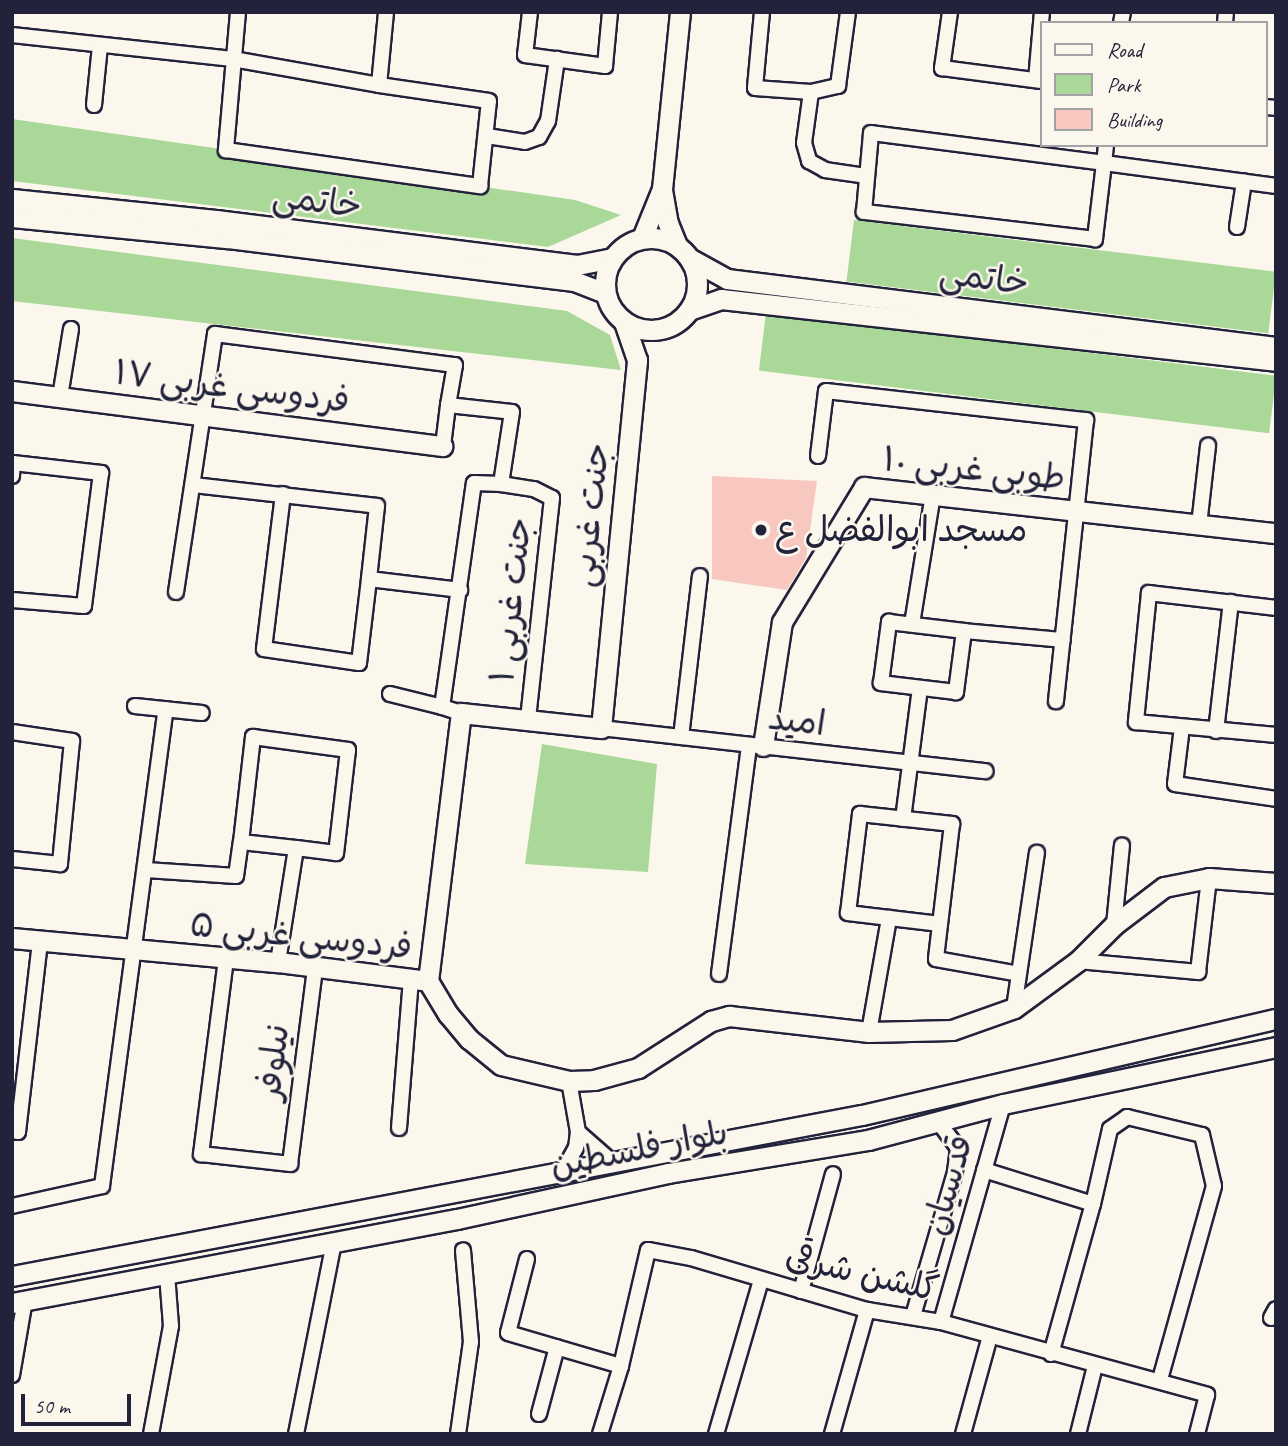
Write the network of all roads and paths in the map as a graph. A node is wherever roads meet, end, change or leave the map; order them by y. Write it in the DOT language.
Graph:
graph roads {
  1 [pos="238,12"];
  2 [pos="386,12"];
  3 [pos="530,12"];
  4 [pos="610,12"];
  5 [pos="680,12"];
  6 [pos="762,12"];
  7 [pos="848,12"];
  8 [pos="950,12"];
  9 [pos="12,35"];
  10 [pos="100,46"];
  11 [pos="1040,57"];
  12 [pos="233,59"];
  13 [pos="557,59"];
  14 [pos="1039,80"];
  15 [pos="379,85"];
  16 [pos="811,92"];
  17 [pos="94,105"];
  18 [pos="487,136"];
  19 [pos="1106,147"];
  20 [pos="1104,163"];
  21 [pos="866,176"];
  22 [pos="1244,182"];
  23 [pos="1276,186"];
  24 [pos="662,189"];
  25 [pos="12,199"];
  26 [pos="12,217"];
  27 [pos="1237,227"];
  28 [pos="642,238"];
  29 [pos="683,252"];
  30 [pos="612,258"];
  31 [pos="605,293"];
  32 [pos="683,316"];
  33 [pos="624,322"];
  34 [pos="71,329"];
  35 [pos="1276,347"];
  36 [pos="1276,362"];
  37 [pos="636,372"];
  38 [pos="12,391"];
  39 [pos="60,397"];
  40 [pos="448,405"];
  41 [pos="202,415"];
  42 [pos="443,446"];
  43 [pos="1208,446"];
  44 [pos="818,456"];
  45 [pos="13,463"];
  46 [pos="12,476"];
  47 [pos="501,484"];
  48 [pos="194,485"];
  49 [pos="283,494"];
  50 [pos="933,495"];
  51 [pos="1078,511"];
  52 [pos="1199,524"];
  53 [pos="1276,533"];
  54 [pos="700,576"];
  55 [pos="369,579"];
  56 [pos="460,590"];
  57 [pos="176,592"];
  58 [pos="12,600"];
  59 [pos="1231,603"];
  60 [pos="1276,608"];
  61 [pos="912,625"];
  62 [pos="964,631"];
  63 [pos="1063,640"];
  64 [pos="920,688"];
  65 [pos="390,694"];
  66 [pos="1056,701"];
  67 [pos="135,706"];
  68 [pos="442,707"];
  69 [pos="166,709"];
  70 [pos="202,713"];
  71 [pos="461,713"];
  72 [pos="528,720"];
  73 [pos="1182,727"];
  74 [pos="601,728"];
  75 [pos="1216,731"];
  76 [pos="12,732"];
  77 [pos="1276,735"];
  78 [pos="681,737"];
  79 [pos="756,745"];
  80 [pos="911,765"];
  81 [pos="986,771"];
  82 [pos="1276,799"];
  83 [pos="903,819"];
  84 [pos="241,842"];
  85 [pos="1122,845"];
  86 [pos="296,848"];
  87 [pos="1037,853"];
  88 [pos="12,859"];
  89 [pos="146,870"];
  90 [pos="1209,878"];
  91 [pos="1276,883"];
  92 [pos="889,918"];
  93 [pos="940,923"];
  94 [pos="1114,925"];
  95 [pos="12,938"];
  96 [pos="40,942"];
  97 [pos="135,949"];
  98 [pos="226,959"];
  99 [pos="1078,961"];
  100 [pos="278,962"];
  101 [pos="314,968"];
  102 [pos="719,974"];
  103 [pos="1019,974"];
  104 [pos="420,980"];
  105 [pos="1014,1008"];
  106 [pos="1276,1019"];
  107 [pos="869,1032"];
  108 [pos="1276,1047"];
  109 [pos="569,1081"];
  110 [pos="1003,1104"];
  111 [pos="862,1115"];
  112 [pos="938,1121"];
  113 [pos="399,1128"];
  114 [pos="12,1131"];
  115 [pos="578,1132"];
  116 [pos="868,1140"];
  117 [pos="611,1161"];
  118 [pos="984,1170"];
  119 [pos="563,1171"];
  120 [pos="833,1174"];
  121 [pos="1093,1204"];
  122 [pos="12,1206"];
  123 [pos="334,1242"];
  124 [pos="463,1250"];
  125 [pos="527,1259"];
  126 [pos="167,1274"];
  127 [pos="12,1276"];
  128 [pos="761,1280"];
  129 [pos="801,1291"];
  130 [pos="19,1302"];
  131 [pos="867,1310"];
  132 [pos="913,1316"];
  133 [pos="941,1322"];
  134 [pos="990,1336"];
  135 [pos="557,1347"];
  136 [pos="1051,1354"];
  137 [pos="621,1366"];
  138 [pos="1095,1366"];
  139 [pos="12,1375"];
  140 [pos="1160,1380"];
  141 [pos="538,1414"];
  142 [pos="151,1434"];
  143 [pos="296,1434"];
  144 [pos="458,1434"];
  145 [pos="600,1434"];
  146 [pos="716,1434"];
  147 [pos="832,1434"];
  148 [pos="963,1434"];
  149 [pos="1078,1434"];
  150 [pos="1196,1434"];
  1 -- 12 [label="street"];
  2 -- 15 [label="street"];
  3 -- 13 [label="street"];
  4 -- 13 [label="street"];
  5 -- 24 [label="main road"];
  6 -- 16 [label="street"];
  7 -- 16 [label="street"];
  8 -- 14 [label="street"];
  9 -- 10 [label="street"];
  10 -- 12 [label="street"];
  10 -- 17 [label="street"];
  11 -- 14 [label="street"];
  12 -- 15 [label="street"];
  12 -- 18 [label="street"];
  13 -- 18 [label="street"];
  15 -- 18 [label="street"];
  16 -- 21 [label="street"];
  19 -- 20 [label="street"];
  20 -- 21 [label="street"];
  20 -- 21 [label="street"];
  20 -- 22 [label="street"];
  22 -- 23 [label="street"];
  22 -- 27 [label="street"];
  24 -- 28 [label="main road"];
  24 -- 29 [label="main road"];
  25 -- 30 [label="main road, خاتمی"];
  26 -- 31 [label="main road, خاتمی"];
  28 -- 29 [label="main road"];
  28 -- 30 [label="main road"];
  29 -- 32 [label="main road"];
  29 -- 35 [label="main road, خاتمی"];
  30 -- 31 [label="main road"];
  31 -- 33 [label="main road"];
  32 -- 33 [label="main road"];
  32 -- 36 [label="main road, خاتمی"];
  32 -- 37 [label="main road, جنت غربی"];
  33 -- 37 [label="main road"];
  34 -- 39 [label="street"];
  37 -- 74 [label="main road, جنت غربی"];
  38 -- 39 [label="main road, فردوسی غربی ۱۷"];
  39 -- 41 [label="main road, فردوسی غربی ۱۷"];
  40 -- 41 [label="street"];
  40 -- 42 [label="street"];
  40 -- 47 [label="street"];
  41 -- 42 [label="main road, فردوسی غربی ۱۷"];
  41 -- 48 [label="street"];
  43 -- 52 [label="street"];
  44 -- 51 [label="street"];
  45 -- 46 [label="street"];
  45 -- 58 [label="street"];
  47 -- 56 [label="street"];
  47 -- 72 [label="street, جنت غربی ۱"];
  48 -- 49 [label="street"];
  48 -- 57 [label="street"];
  49 -- 55 [label="street"];
  49 -- 55 [label="street"];
  50 -- 51 [label="main road, طوبی غربی ۱۰"];
  50 -- 61 [label="street"];
  50 -- 79 [label="main road, طوبی غربی ۱۰"];
  51 -- 52 [label="main road, طوبی غربی ۱۰"];
  51 -- 63 [label="street"];
  52 -- 53 [label="main road, طوبی غربی ۱۰"];
  54 -- 78 [label="street"];
  55 -- 56 [label="street"];
  56 -- 68 [label="street"];
  59 -- 60 [label="street"];
  59 -- 73 [label="street"];
  59 -- 75 [label="street"];
  61 -- 62 [label="street"];
  61 -- 64 [label="street"];
  62 -- 63 [label="street"];
  62 -- 64 [label="street"];
  63 -- 66 [label="street"];
  64 -- 80 [label="street"];
  65 -- 68 [label="street"];
  67 -- 69 [label="street"];
  68 -- 71 [label="street"];
  69 -- 70 [label="street"];
  69 -- 89 [label="street"];
  71 -- 72 [label="main road"];
  71 -- 104 [label="main road"];
  72 -- 74 [label="main road"];
  73 -- 75 [label="street"];
  73 -- 82 [label="street"];
  74 -- 78 [label="street, امید"];
  75 -- 77 [label="street"];
  76 -- 88 [label="street"];
  78 -- 79 [label="street, امید"];
  79 -- 80 [label="street, امید"];
  79 -- 102 [label="street"];
  80 -- 81 [label="street, امید"];
  80 -- 83 [label="street"];
  83 -- 92 [label="street"];
  83 -- 93 [label="street"];
  84 -- 86 [label="street"];
  84 -- 86 [label="street"];
  84 -- 89 [label="street"];
  85 -- 94 [label="street"];
  86 -- 100 [label="street"];
  87 -- 103 [label="street"];
  89 -- 97 [label="street"];
  90 -- 91 [label="main road, فردوسی غربی ۵"];
  90 -- 94 [label="main road, فردوسی غربی ۵"];
  90 -- 99 [label="street"];
  92 -- 93 [label="street"];
  92 -- 107 [label="street"];
  93 -- 103 [label="street"];
  94 -- 99 [label="main road, فردوسی غربی ۵"];
  95 -- 96 [label="main road, فردوسی غربی ۵"];
  96 -- 97 [label="main road, فردوسی غربی ۵"];
  96 -- 114 [label="street"];
  97 -- 98 [label="main road, فردوسی غربی ۵"];
  97 -- 122 [label="street"];
  98 -- 100 [label="main road, فردوسی غربی ۵"];
  98 -- 101 [label="street, نیلوفر"];
  99 -- 105 [label="main road, فردوسی غربی ۵"];
  100 -- 101 [label="main road, فردوسی غربی ۵"];
  101 -- 104 [label="main road, فردوسی غربی ۵"];
  103 -- 105 [label="street"];
  104 -- 109 [label="main road, فردوسی غربی ۵"];
  104 -- 113 [label="street"];
  105 -- 107 [label="main road, فردوسی غربی ۵"];
  106 -- 111 [label="main road, بلوار فلسطین"];
  107 -- 109 [label="main road, فردوسی غربی ۵"];
  108 -- 110 [label="main road, بلوار فلسطین"];
  109 -- 115 [label="street"];
  110 -- 112 [label="main road, بلوار فلسطین"];
  110 -- 118 [label="street, قدسیان"];
  111 -- 116 [label="main road"];
  111 -- 117 [label="main road, بلوار فلسطین"];
  112 -- 116 [label="main road, بلوار فلسطین"];
  112 -- 132 [label="street, قدسیان"];
  115 -- 117 [label="street"];
  115 -- 119 [label="street"];
  116 -- 123 [label="main road, بلوار فلسطین"];
  117 -- 119 [label="main road, بلوار فلسطین"];
  118 -- 121 [label="street"];
  118 -- 133 [label="street, قدسیان"];
  119 -- 127 [label="main road, بلوار فلسطین"];
  120 -- 129 [label="street"];
  121 -- 136 [label="street"];
  121 -- 140 [label="street"];
  123 -- 126 [label="main road, بلوار فلسطین"];
  123 -- 143 [label="street"];
  124 -- 144 [label="street"];
  125 -- 135 [label="street"];
  126 -- 130 [label="main road, بلوار فلسطین"];
  126 -- 142 [label="street"];
  128 -- 129 [label="street, گلشن شرقی"];
  128 -- 137 [label="street, گلشن شرقی"];
  128 -- 146 [label="street"];
  129 -- 131 [label="street, گلشن شرقی"];
  130 -- 139 [label="street"];
  131 -- 132 [label="street, گلشن شرقی"];
  131 -- 147 [label="street"];
  132 -- 133 [label="street, گلشن شرقی"];
  133 -- 134 [label="street, گلشن شرقی"];
  134 -- 136 [label="street, گلشن شرقی"];
  134 -- 148 [label="street"];
  135 -- 137 [label="street"];
  135 -- 141 [label="street"];
  136 -- 138 [label="street, گلشن شرقی"];
  137 -- 145 [label="street, گلشن شرقی"];
  138 -- 140 [label="street, گلشن شرقی"];
  138 -- 149 [label="street"];
  140 -- 150 [label="street, گلشن شرقی"];
}
